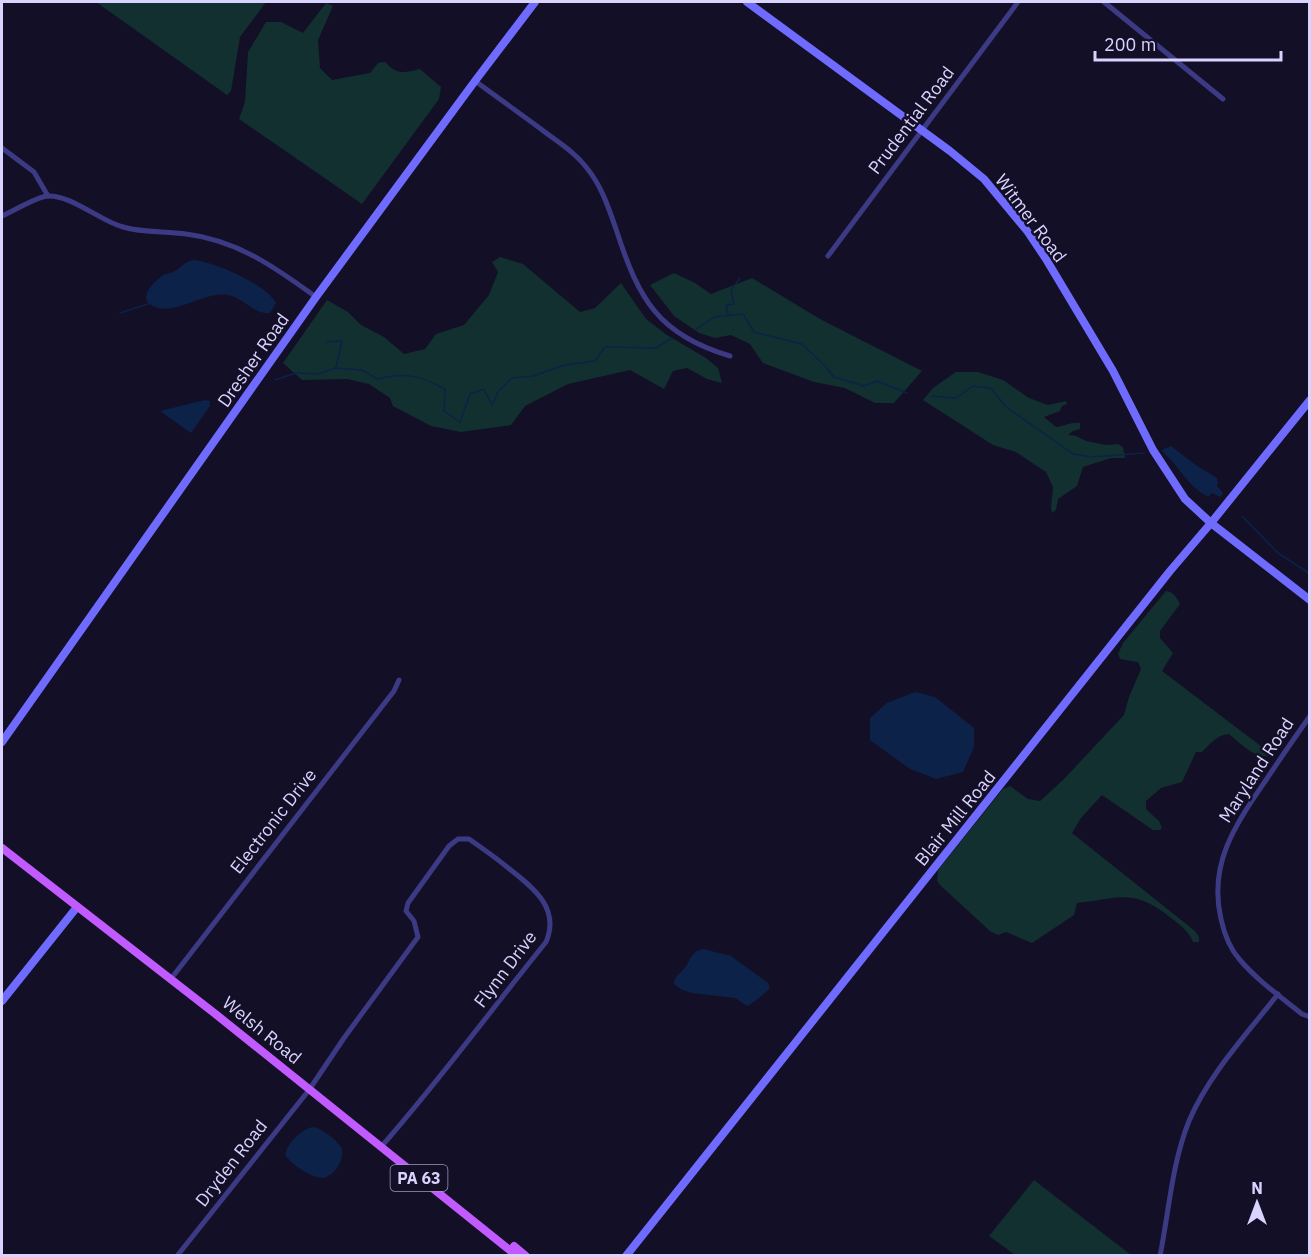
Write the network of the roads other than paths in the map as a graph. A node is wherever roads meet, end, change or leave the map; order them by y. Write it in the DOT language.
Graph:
graph roads {
  1 [pos="536,2"];
  2 [pos="747,2"];
  3 [pos="1018,2"];
  4 [pos="1104,2"];
  5 [pos="475,81"];
  6 [pos="1223,99"];
  7 [pos="921,132"];
  8 [pos="2,148"];
  9 [pos="48,196"];
  10 [pos="2,216"];
  11 [pos="828,256"];
  12 [pos="316,297"];
  13 [pos="730,356"];
  14 [pos="1310,400"];
  15 [pos="1211,523"];
  16 [pos="1310,600"];
  17 [pos="399,680"];
  18 [pos="1310,716"];
  19 [pos="2,742"];
  20 [pos="2,848"];
  21 [pos="77,907"];
  22 [pos="170,980"];
  23 [pos="1278,994"];
  24 [pos="2,1001"];
  25 [pos="1310,1017"];
  26 [pos="309,1090"];
  27 [pos="381,1147"];
  28 [pos="499,1241"];
  29 [pos="177,1256"];
  30 [pos="517,1256"];
  31 [pos="526,1256"];
  32 [pos="626,1256"];
  33 [pos="1160,1256"];
  1 -- 5 [label="main road, Dresher Road"];
  2 -- 7 [label="main road, Witmer Road"];
  3 -- 7 [label="street, Prudential Road"];
  4 -- 6 [label="street"];
  5 -- 12 [label="main road, Dresher Road"];
  5 -- 13 [label="street"];
  7 -- 11 [label="street, Prudential Road"];
  7 -- 15 [label="main road, Witmer Road"];
  8 -- 9 [label="street"];
  9 -- 10 [label="street"];
  9 -- 12 [label="street"];
  12 -- 19 [label="main road, Dresher Road"];
  14 -- 15 [label="main road, Blair Mill Road"];
  15 -- 16 [label="main road, Witmer Road"];
  15 -- 32 [label="main road, Blair Mill Road"];
  17 -- 22 [label="street, Electronic Drive"];
  18 -- 23 [label="street, Maryland Road"];
  20 -- 21 [label="main road, Welsh Road / PA 63"];
  21 -- 22 [label="main road, Welsh Road / PA 63"];
  21 -- 24 [label="main road"];
  22 -- 26 [label="main road, Welsh Road / PA 63"];
  23 -- 25 [label="street, Maryland Road"];
  23 -- 33 [label="street"];
  26 -- 27 [label="main road, Welsh Road / PA 63"];
  26 -- 27 [label="street, Flynn Drive"];
  26 -- 29 [label="street, Dryden Road"];
  27 -- 28 [label="main road, Welsh Road / PA 63"];
  28 -- 30 [label="main road, Welsh Road / PA 63"];
  28 -- 31 [label="main road, Welsh Road / PA 63"];
}
